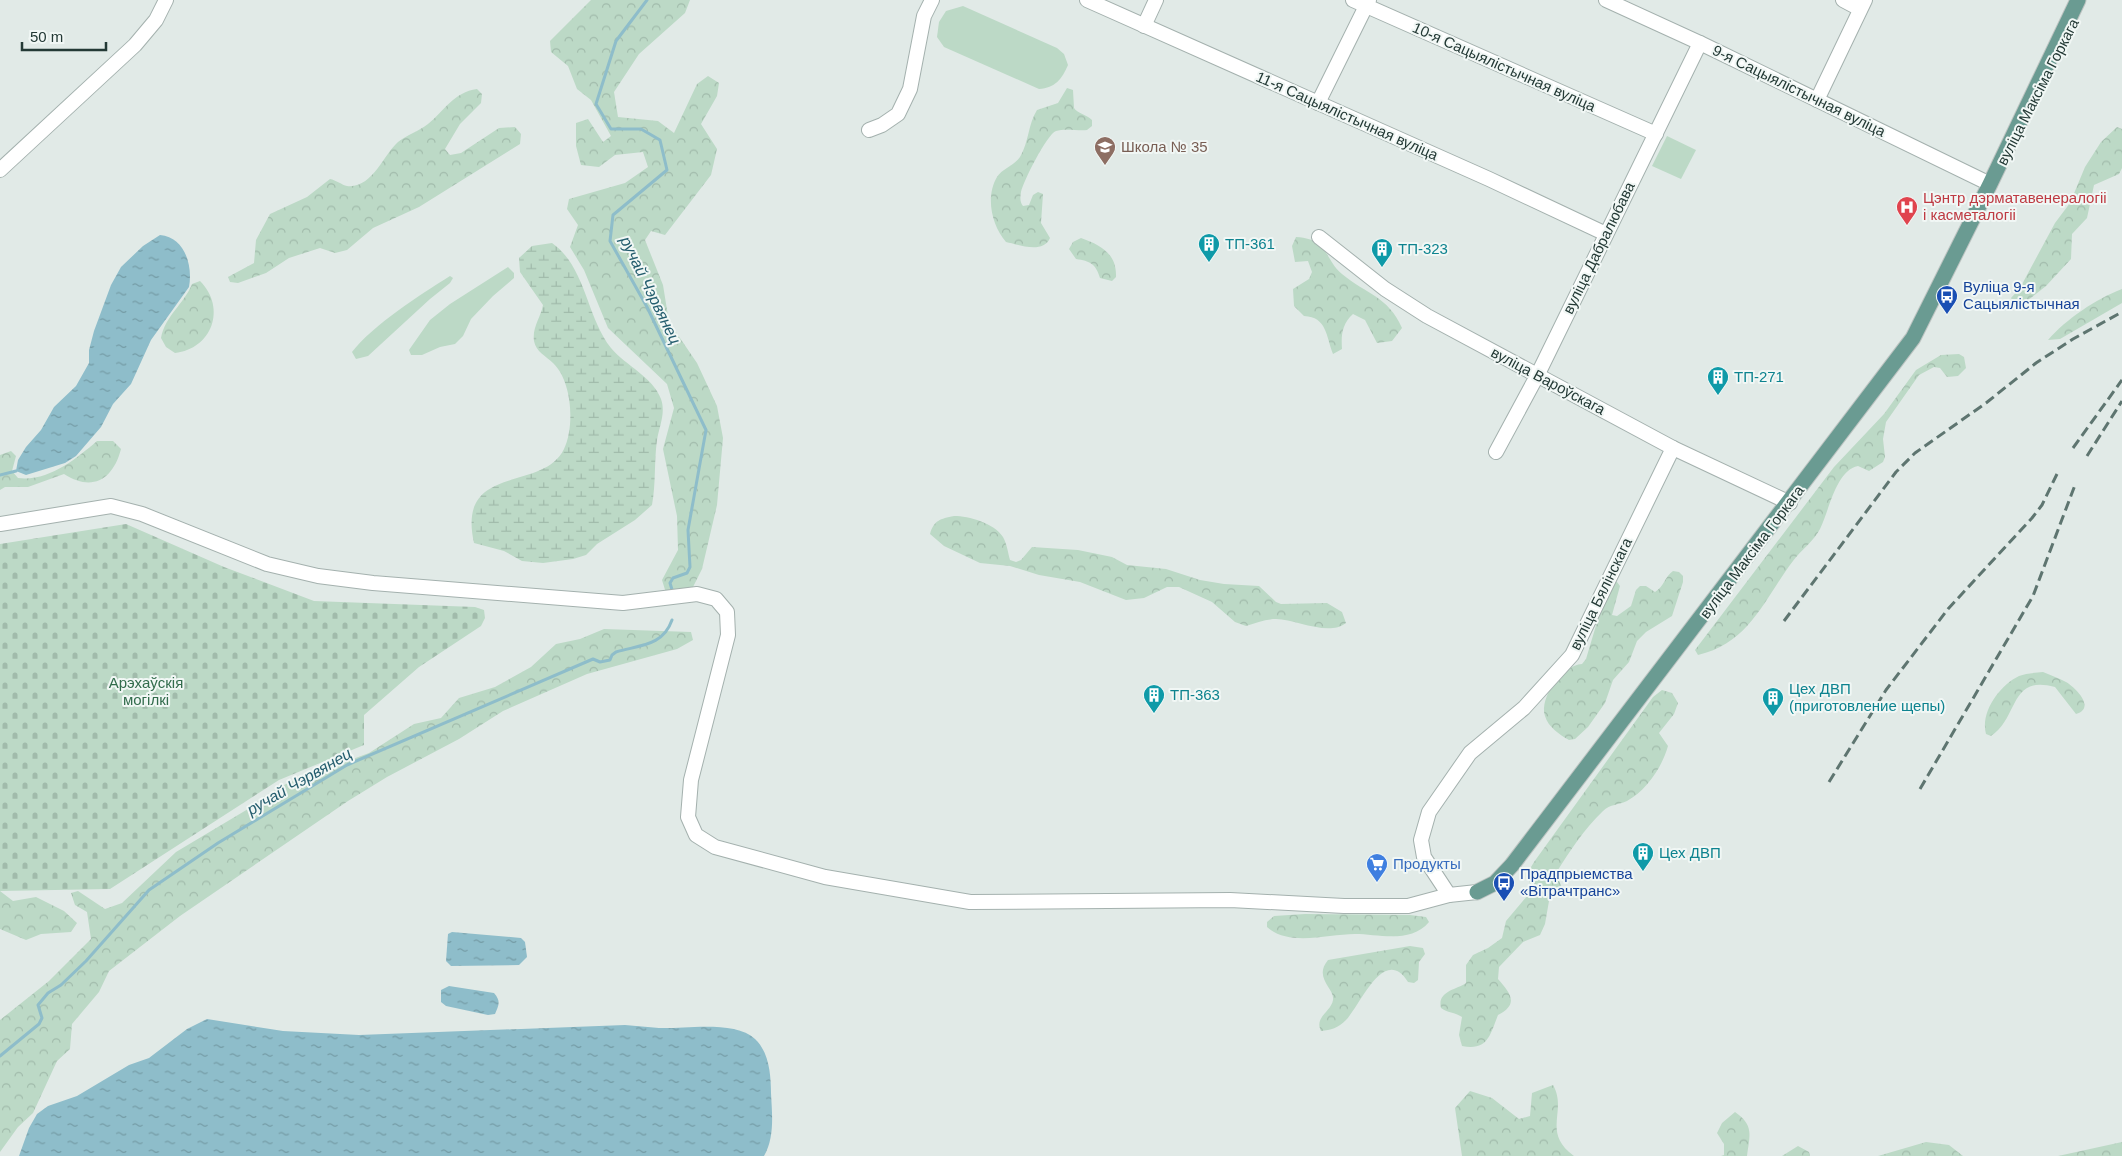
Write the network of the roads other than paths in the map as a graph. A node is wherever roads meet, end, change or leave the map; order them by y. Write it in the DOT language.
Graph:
graph roads {
  1 [pos="166,0"];
  2 [pos="932,0"];
  3 [pos="1086,0"];
  4 [pos="1156,0"];
  5 [pos="1353,0"];
  6 [pos="1606,0"];
  7 [pos="1843,0"];
  8 [pos="2078,0"];
  9 [pos="2086,0"];
  10 [pos="1367,3"];
  11 [pos="1863,5"];
  12 [pos="1144,26"];
  13 [pos="1700,43"];
  14 [pos="1817,100"];
  15 [pos="1318,103"];
  16 [pos="869,130"];
  17 [pos="1656,134"];
  18 [pos="0,170"];
  19 [pos="1990,184"];
  20 [pos="1606,234"];
  21 [pos="1319,237"];
  22 [pos="1537,376"];
  23 [pos="1673,448"];
  24 [pos="1496,452"];
  25 [pos="1790,503"];
  26 [pos="0,524"];
  27 [pos="1477,892"];
  28 [pos="1449,895"];
  1 -- 18 [label="street"];
  2 -- 16 [label="street"];
  3 -- 12 [label="street, 11-я Сацыялістычная вуліца"];
  4 -- 12 [label="street"];
  5 -- 10 [label="street, 10-я Сацыялістычная вуліца"];
  6 -- 13 [label="street, 9-я Сацыялістычная вуліца"];
  7 -- 11 [label="street"];
  8 -- 19 [label="main road, вуліца Максіма Горкага"];
  9 -- 19 [label="main road, вуліца Максіма Горкага"];
  10 -- 15 [label="street"];
  10 -- 17 [label="street, 10-я Сацыялістычная вуліца"];
  11 -- 14 [label="street"];
  12 -- 15 [label="street, 11-я Сацыялістычная вуліца"];
  13 -- 14 [label="street, 9-я Сацыялістычная вуліца"];
  13 -- 17 [label="street, вуліца Дабралюбава"];
  14 -- 19 [label="street, 9-я Сацыялістычная вуліца"];
  15 -- 20 [label="street, 11-я Сацыялістычная вуліца"];
  17 -- 20 [label="street, вуліца Дабралюбава"];
  19 -- 25 [label="main road, вуліца Максіма Горкага"];
  20 -- 22 [label="street, вуліца Дабралюбава"];
  21 -- 22 [label="street, вуліца Вароўскага"];
  22 -- 23 [label="street, вуліца Вароўскага"];
  22 -- 24 [label="street, вуліца Дабралюбава"];
  23 -- 25 [label="street, вуліца Вароўскага"];
  23 -- 28 [label="street, вуліца Бялінскага"];
  25 -- 27 [label="main road, вуліца Максіма Горкага"];
  26 -- 28 [label="street"];
  27 -- 28 [label="street"];
}
